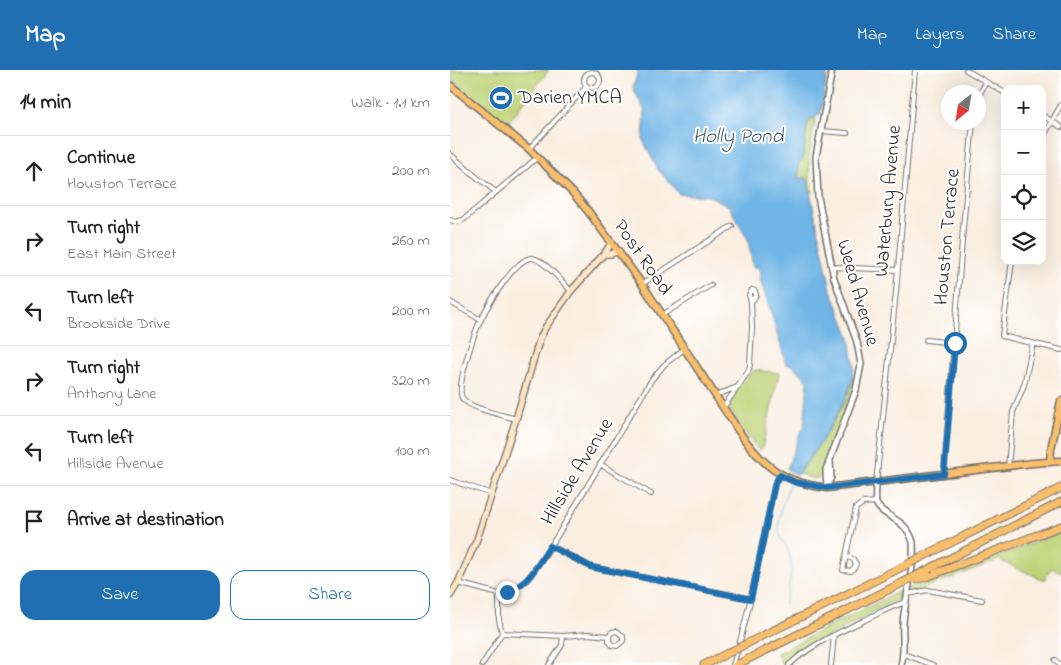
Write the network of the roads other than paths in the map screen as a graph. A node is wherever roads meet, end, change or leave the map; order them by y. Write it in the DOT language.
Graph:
graph roads {
  1 [pos="832,70"];
  2 [pos="916,70"];
  3 [pos="966,70"];
  4 [pos="986,82"];
  5 [pos="450,84"];
  6 [pos="984,85"];
  7 [pos="588,86"];
  8 [pos="1001,91"];
  9 [pos="1061,105"];
  10 [pos="1046,117"];
  11 [pos="1052,121"];
  12 [pos="1061,126"];
  13 [pos="972,130"];
  14 [pos="821,131"];
  15 [pos="1046,132"];
  16 [pos="847,133"];
  17 [pos="530,149"];
  18 [pos="450,154"];
  19 [pos="538,157"];
  20 [pos="496,192"];
  21 [pos="450,220"];
  22 [pos="732,226"];
  23 [pos="612,242"];
  24 [pos="619,251"];
  25 [pos="604,254"];
  26 [pos="1011,265"];
  27 [pos="831,267"];
  28 [pos="898,270"];
  29 [pos="642,284"];
  30 [pos="711,285"];
  31 [pos="571,291"];
  32 [pos="450,302"];
  33 [pos="751,302"];
  34 [pos="662,314"];
  35 [pos="481,320"];
  36 [pos="926,340"];
  37 [pos="955,343"];
  38 [pos="1033,343"];
  39 [pos="684,349"];
  40 [pos="1061,350"];
  41 [pos="737,387"];
  42 [pos="715,396"];
  43 [pos="1061,401"];
  44 [pos="723,408"];
  45 [pos="1060,414"];
  46 [pos="516,419"];
  47 [pos="1061,461"];
  48 [pos="1050,462"];
  49 [pos="600,464"];
  50 [pos="1008,467"];
  51 [pos="944,474"];
  52 [pos="781,476"];
  53 [pos="450,480"];
  54 [pos="876,483"];
  55 [pos="1061,487"];
  56 [pos="827,488"];
  57 [pos="492,494"];
  58 [pos="651,494"];
  59 [pos="876,502"];
  60 [pos="1061,502"];
  61 [pos="1061,526"];
  62 [pos="550,546"];
  63 [pos="847,557"];
  64 [pos="930,572"];
  65 [pos="458,583"];
  66 [pos="499,594"];
  67 [pos="908,594"];
  68 [pos="450,596"];
  69 [pos="751,599"];
  70 [pos="982,600"];
  71 [pos="906,602"];
  72 [pos="502,632"];
  73 [pos="834,635"];
  74 [pos="563,636"];
  75 [pos="609,636"];
  76 [pos="904,654"];
  77 [pos="1055,660"];
  78 [pos="736,664"];
  79 [pos="482,665"];
  80 [pos="549,665"];
  81 [pos="704,665"];
  82 [pos="788,665"];
  83 [pos="831,665"];
  84 [pos="901,665"];
  85 [pos="933,665"];
  86 [pos="1060,665"];
  1 -- 14 [label="street, Weed Avenue"];
  2 -- 28 [label="street, Waterbury Avenue"];
  3 -- 4 [label="street"];
  4 -- 6 [label="street"];
  4 -- 8 [label="street"];
  5 -- 17 [label="main road, Post Road"];
  7 -- 7 [label="street"];
  7 -- 17 [label="street"];
  9 -- 11 [label="street"];
  10 -- 11 [label="street"];
  11 -- 12 [label="street"];
  11 -- 15 [label="street"];
  13 -- 37 [label="street, Houston Terrace"];
  14 -- 16 [label="street"];
  14 -- 27 [label="street, Weed Avenue"];
  17 -- 19 [label="main road, Post Road"];
  18 -- 20 [label="street"];
  19 -- 20 [label="street"];
  19 -- 23 [label="main road, Post Road"];
  20 -- 21 [label="street"];
  22 -- 29 [label="street"];
  23 -- 24 [label="main road, Post Road"];
  23 -- 25 [label="main road"];
  24 -- 25 [label="main road"];
  24 -- 29 [label="main road, Post Road"];
  25 -- 31 [label="main road"];
  26 -- 38 [label="street"];
  27 -- 28 [label="street"];
  27 -- 56 [label="street, Weed Avenue"];
  28 -- 54 [label="street, Waterbury Avenue"];
  29 -- 34 [label="main road, Post Road"];
  30 -- 34 [label="street"];
  31 -- 35 [label="street"];
  31 -- 46 [label="main road"];
  32 -- 35 [label="street"];
  33 -- 41 [label="street"];
  34 -- 39 [label="main road, Post Road"];
  35 -- 46 [label="street"];
  36 -- 37 [label="street"];
  37 -- 51 [label="street, Houston Terrace"];
  38 -- 40 [label="street"];
  38 -- 50 [label="street"];
  39 -- 42 [label="main road, Post Road"];
  39 -- 49 [label="street, Hillside Avenue"];
  41 -- 42 [label="street"];
  41 -- 44 [label="street"];
  42 -- 44 [label="main road, Post Road"];
  43 -- 45 [label="main road"];
  44 -- 52 [label="main road, Post Road"];
  45 -- 48 [label="main road"];
  46 -- 57 [label="main road"];
  47 -- 48 [label="main road, Post Road"];
  48 -- 50 [label="main road, Post Road"];
  49 -- 58 [label="street"];
  49 -- 62 [label="street, Hillside Avenue"];
  50 -- 51 [label="main road, Post Road"];
  51 -- 54 [label="main road, Post Road"];
  52 -- 56 [label="main road, Post Road"];
  52 -- 69 [label="street"];
  53 -- 57 [label="street"];
  54 -- 56 [label="main road, Post Road"];
  54 -- 59 [label="street"];
  55 -- 81 [label="highway, bridge"];
  57 -- 65 [label="main road"];
  59 -- 63 [label="street"];
  59 -- 67 [label="street"];
  60 -- 64 [label="highway"];
  61 -- 64 [label="highway"];
  62 -- 66 [label="street, Hillside Avenue"];
  62 -- 69 [label="street"];
  64 -- 78 [label="highway, bridge"];
  65 -- 66 [label="street"];
  65 -- 68 [label="main road"];
  66 -- 72 [label="street"];
  67 -- 70 [label="street"];
  67 -- 71 [label="street"];
  69 -- 78 [label="street"];
  71 -- 73 [label="street"];
  71 -- 76 [label="street"];
  72 -- 74 [label="street"];
  72 -- 79 [label="street"];
  73 -- 82 [label="street"];
  73 -- 83 [label="street"];
  74 -- 75 [label="street"];
  74 -- 80 [label="street"];
  75 -- 75 [label="street"];
  76 -- 84 [label="street"];
  76 -- 85 [label="street"];
  77 -- 86 [label="street"];
}
